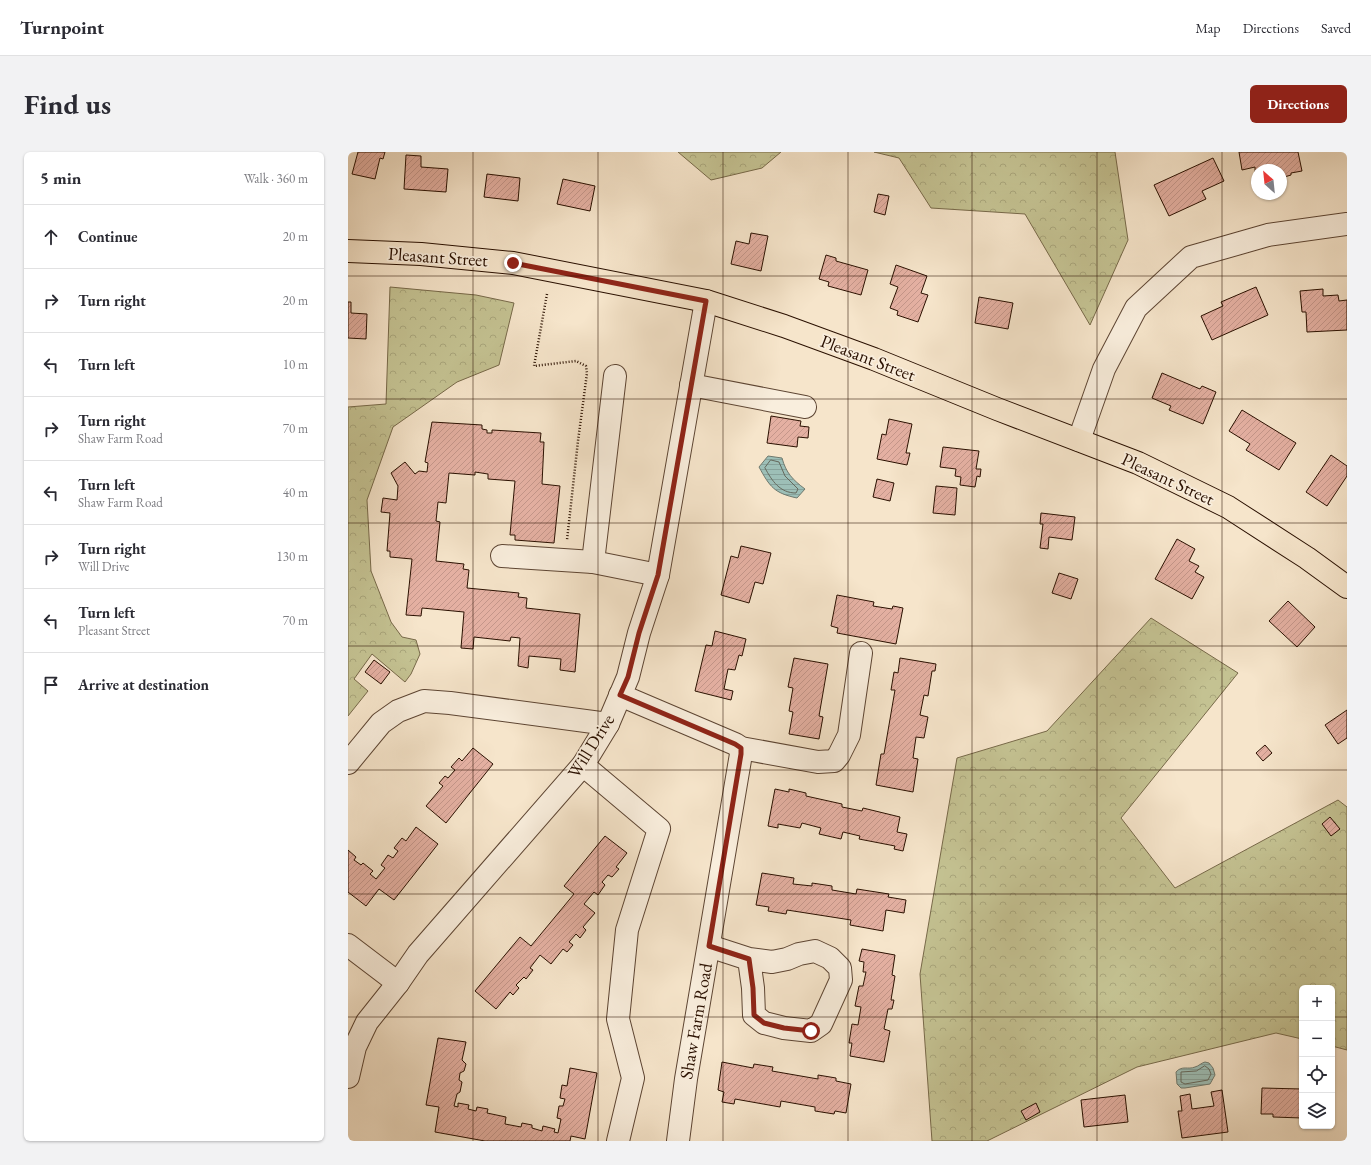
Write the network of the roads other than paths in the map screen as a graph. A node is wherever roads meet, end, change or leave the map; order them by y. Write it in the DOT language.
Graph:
graph roads {
  1 [pos="1347,224"];
  2 [pos="348,251"];
  3 [pos="706,301"];
  4 [pos="615,376"];
  5 [pos="691,385"];
  6 [pos="805,407"];
  7 [pos="1079,440"];
  8 [pos="502,556"];
  9 [pos="593,562"];
  10 [pos="658,575"];
  11 [pos="1347,587"];
  12 [pos="860,653"];
  13 [pos="620,695"];
  14 [pos="608,724"];
  15 [pos="741,748"];
  16 [pos="348,763"];
  17 [pos="583,765"];
  18 [pos="348,945"];
  19 [pos="709,946"];
  20 [pos="749,959"];
  21 [pos="398,983"];
  22 [pos="348,1077"];
  23 [pos="618,1141"];
  24 [pos="678,1141"];
  1 -- 7 [label="street"];
  2 -- 3 [label="main road, Pleasant Street"];
  3 -- 5 [label="street, Will Drive"];
  3 -- 7 [label="main road, Pleasant Street"];
  4 -- 9 [label="street"];
  5 -- 6 [label="street"];
  5 -- 10 [label="street, Will Drive"];
  7 -- 11 [label="main road, Pleasant Street"];
  8 -- 9 [label="street"];
  9 -- 10 [label="street"];
  10 -- 13 [label="street, Will Drive"];
  12 -- 15 [label="street"];
  13 -- 14 [label="street, Will Drive"];
  13 -- 15 [label="street"];
  14 -- 16 [label="street"];
  14 -- 17 [label="street, Will Drive"];
  15 -- 19 [label="street, Shaw Farm Road"];
  17 -- 21 [label="street, Will Drive"];
  17 -- 23 [label="street"];
  18 -- 21 [label="street"];
  19 -- 20 [label="street"];
  19 -- 24 [label="street, Shaw Farm Road"];
  20 -- 20 [label="street"];
  21 -- 22 [label="street, Will Drive"];
}
